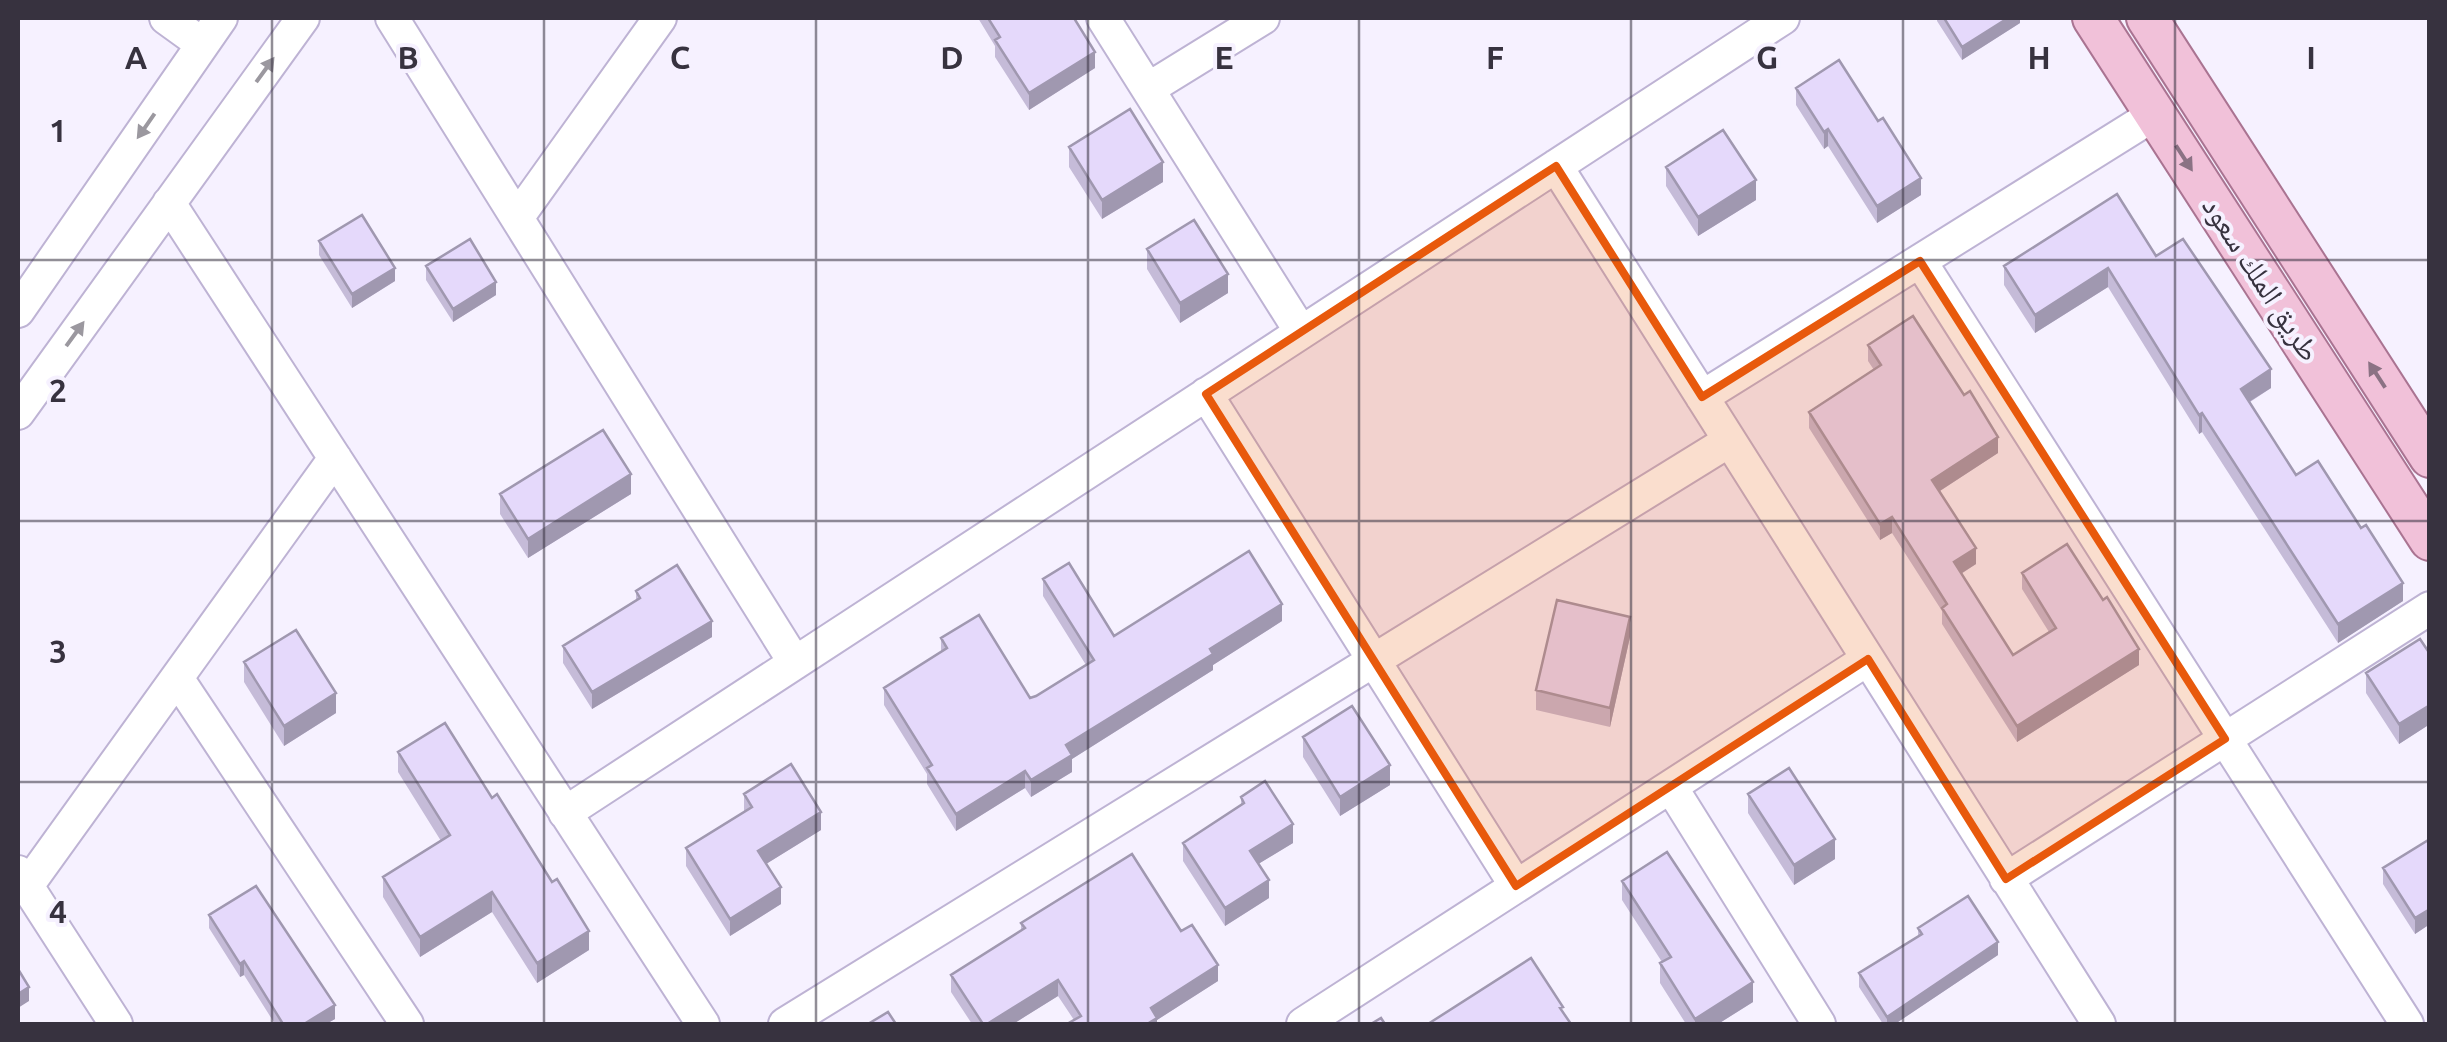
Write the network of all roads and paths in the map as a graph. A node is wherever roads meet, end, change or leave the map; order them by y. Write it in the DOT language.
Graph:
graph roads {
  1 [pos="166,18"];
  2 [pos="303,18"];
  3 [pos="392,18"];
  4 [pos="660,18"];
  5 [pos="1103,18"];
  6 [pos="1263,18"];
  7 [pos="2093,18"];
  8 [pos="2147,18"];
  9 [pos="1766,22"];
  10 [pos="212,31"];
  11 [pos="1148,89"];
  12 [pos="2155,114"];
  13 [pos="1556,166"];
  14 [pos="169,203"];
  15 [pos="517,218"];
  16 [pos="1920,261"];
  17 [pos="18,312"];
  18 [pos="1301,332"];
  19 [pos="1206,394"];
  20 [pos="1702,397"];
  21 [pos="18,413"];
  22 [pos="2423,434"];
  23 [pos="1729,440"];
  24 [pos="2373,453"];
  25 [pos="334,458"];
  26 [pos="2414,485"];
  27 [pos="2430,540"];
  28 [pos="2430,608"];
  29 [pos="1374,660"];
  30 [pos="1868,660"];
  31 [pos="795,663"];
  32 [pos="176,678"];
  33 [pos="2224,739"];
  34 [pos="1671,787"];
  35 [pos="565,812"];
  36 [pos="22,879"];
  37 [pos="2006,879"];
  38 [pos="1516,886"];
  39 [pos="1812,1022"];
  40 [pos="116,1024"];
  41 [pos="406,1024"];
  42 [pos="703,1024"];
  43 [pos="785,1024"];
  44 [pos="1303,1024"];
  45 [pos="2099,1024"];
  46 [pos="2407,1024"];
  1 -- 10 [label="street"];
  14 -- 2 [label="street, one-way"];
  3 -- 15 [label="street"];
  4 -- 15 [label="street"];
  5 -- 11 [label="street"];
  6 -- 11 [label="street"];
  7 -- 12 [label="main road, طريق الملك سعود"];
  22 -- 8 [label="main road, طريق الملك سعود, one-way"];
  9 -- 13 [label="street"];
  10 -- 17 [label="street, one-way"];
  11 -- 18 [label="street"];
  12 -- 16 [label="street"];
  12 -- 24 [label="main road, طريق الملك سعود, one-way"];
  13 -- 18 [label="street"];
  13 -- 20 [label="street"];
  21 -- 14 [label="street, one-way"];
  14 -- 25 [label="street"];
  15 -- 31 [label="street"];
  16 -- 20 [label="street"];
  16 -- 33 [label="street"];
  18 -- 19 [label="street"];
  19 -- 29 [label="street"];
  19 -- 31 [label="street"];
  20 -- 23 [label="street"];
  22 -- 24 [label="street"];
  23 -- 29 [label="street"];
  23 -- 30 [label="street"];
  24 -- 26 [label="main road, طريق الملك سعود"];
  25 -- 32 [label="street"];
  25 -- 35 [label="street"];
  26 -- 27 [label="main road, طريق الملك سعود"];
  28 -- 33 [label="street"];
  29 -- 38 [label="street"];
  29 -- 43 [label="street"];
  30 -- 34 [label="street"];
  30 -- 37 [label="street"];
  31 -- 35 [label="street"];
  32 -- 36 [label="street"];
  32 -- 41 [label="street"];
  33 -- 37 [label="street"];
  33 -- 46 [label="street"];
  34 -- 38 [label="street"];
  34 -- 39 [label="street"];
  35 -- 42 [label="street"];
  36 -- 40 [label="street"];
  37 -- 45 [label="street"];
  38 -- 44 [label="street"];
}
